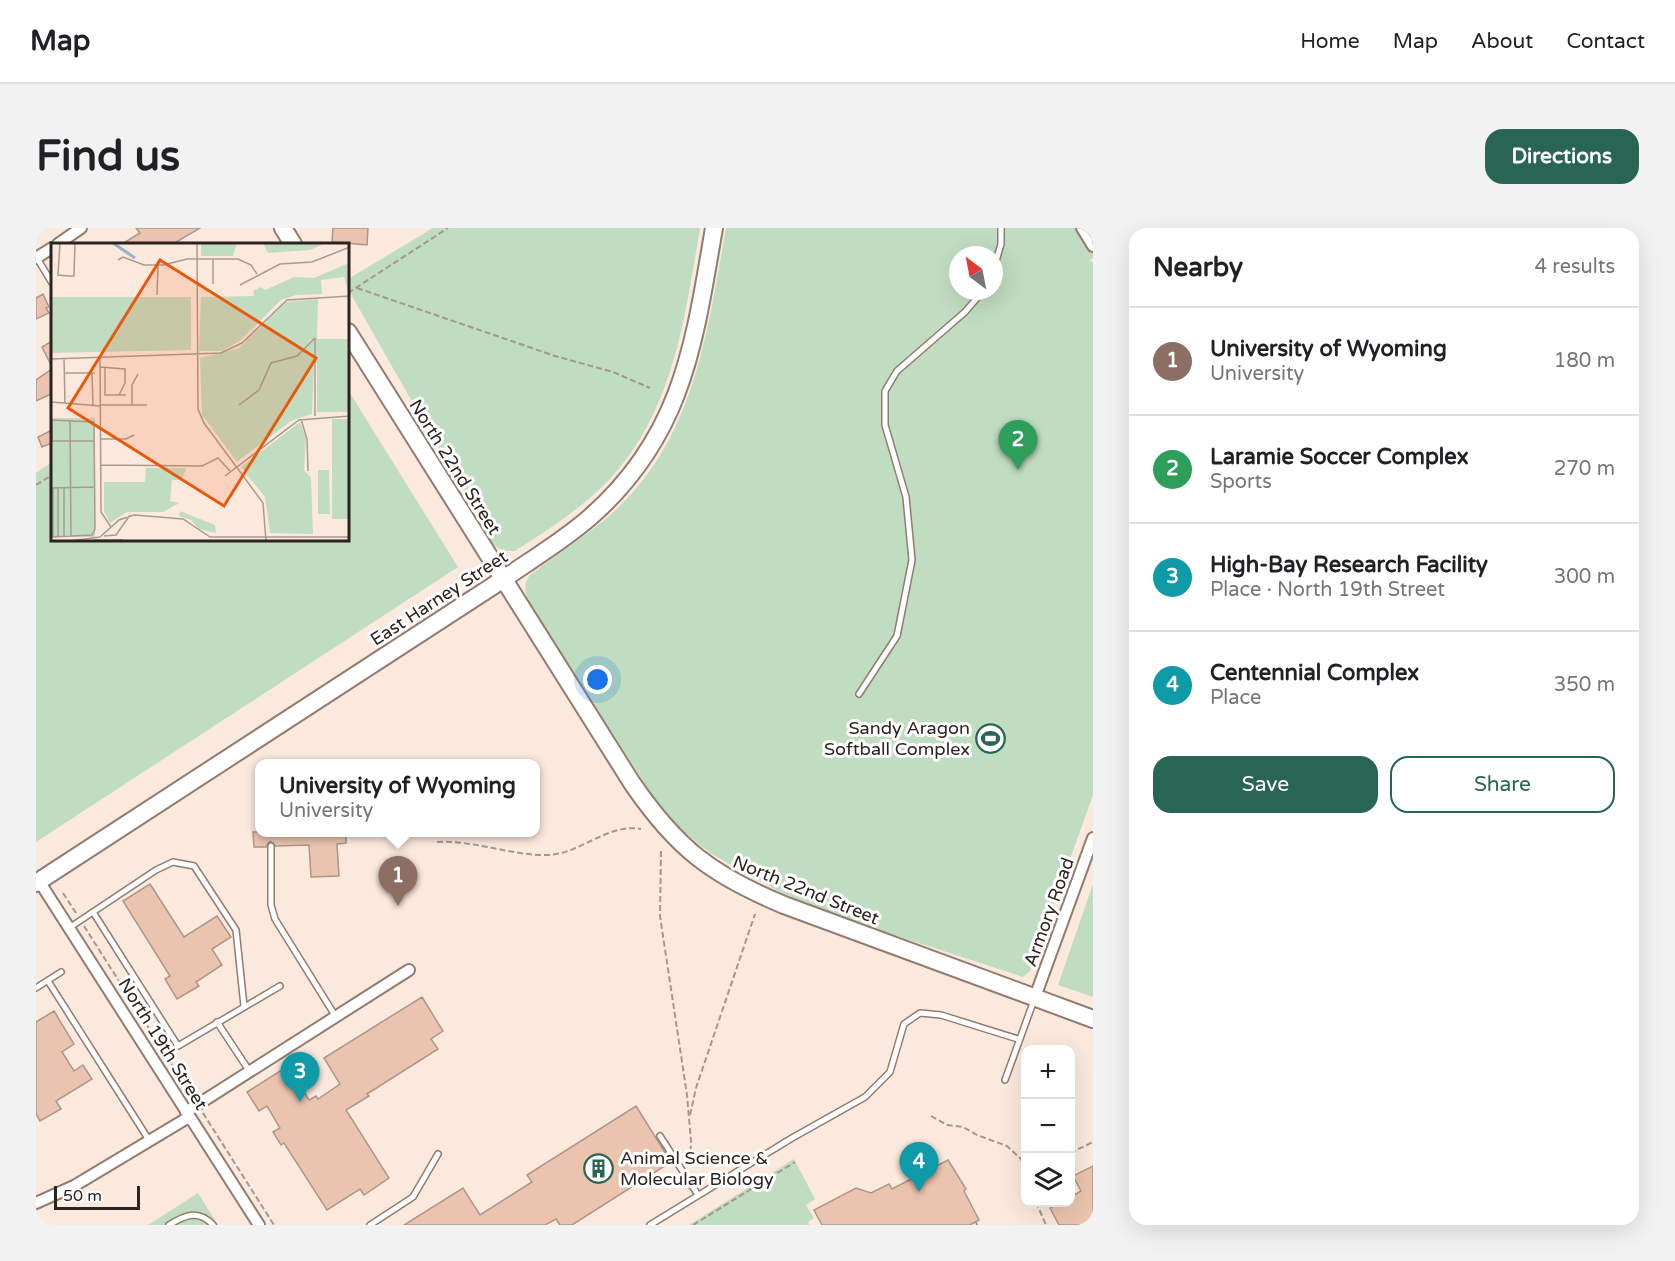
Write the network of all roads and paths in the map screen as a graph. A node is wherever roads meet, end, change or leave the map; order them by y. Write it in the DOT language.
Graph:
graph roads {
  1 [pos="81,228"];
  2 [pos="283,228"];
  3 [pos="448,228"];
  4 [pos="714,228"];
  5 [pos="1001,228"];
  6 [pos="1082,228"];
  7 [pos="59,243"];
  8 [pos="292,243"];
  9 [pos="1000,246"];
  10 [pos="1093,246"];
  11 [pos="51,249"];
  12 [pos="36,258"];
  13 [pos="51,281"];
  14 [pos="357,288"];
  15 [pos="350,292"];
  16 [pos="976,300"];
  17 [pos="350,335"];
  18 [pos="650,388"];
  19 [pos="51,476"];
  20 [pos="36,485"];
  21 [pos="502,580"];
  22 [pos="859,694"];
  23 [pos="641,829"];
  24 [pos="1093,838"];
  25 [pos="437,842"];
  26 [pos="271,846"];
  27 [pos="661,851"];
  28 [pos="37,882"];
  29 [pos="63,893"];
  30 [pos="93,912"];
  31 [pos="755,914"];
  32 [pos="81,921"];
  33 [pos="69,928"];
  34 [pos="410,970"];
  35 [pos="61,972"];
  36 [pos="48,981"];
  37 [pos="280,986"];
  38 [pos="36,988"];
  39 [pos="1035,997"];
  40 [pos="244,1006"];
  41 [pos="336,1017"];
  42 [pos="1093,1019"];
  43 [pos="217,1022"];
  44 [pos="1018,1039"];
  45 [pos="250,1071"];
  46 [pos="1005,1080"];
  47 [pos="198,1105"];
  48 [pos="188,1115"];
  49 [pos="931,1116"];
  50 [pos="689,1118"];
  51 [pos="660,1136"];
  52 [pos="150,1142"];
  53 [pos="1093,1142"];
  54 [pos="1073,1153"];
  55 [pos="438,1154"];
  56 [pos="1021,1159"];
  57 [pos="795,1162"];
  58 [pos="687,1178"];
  59 [pos="698,1195"];
  60 [pos="36,1203"];
  61 [pos="1038,1207"];
  62 [pos="169,1225"];
  63 [pos="213,1225"];
  64 [pos="259,1225"];
  65 [pos="274,1225"];
  66 [pos="369,1225"];
  67 [pos="650,1225"];
  68 [pos="693,1225"];
  69 [pos="1046,1225"];
  1 -- 7 [label="street"];
  2 -- 8 [label="street"];
  3 -- 14 [label="path"];
  4 -- 21 [label="street, East Harney Street"];
  5 -- 9 [label="lane"];
  6 -- 10 [label="street"];
  11 -- 12 [label="street"];
  12 -- 13 [label="lane"];
  14 -- 15 [label="path"];
  14 -- 18 [label="path"];
  16 -- 22 [label="lane"];
  17 -- 21 [label="street, North 22nd Street"];
  19 -- 20 [label="path"];
  21 -- 28 [label="street, East Harney Street"];
  21 -- 39 [label="street, North 22nd Street"];
  23 -- 25 [label="path"];
  24 -- 39 [label="street, Armory Road"];
  26 -- 41 [label="lane"];
  27 -- 50 [label="path"];
  28 -- 33 [label="street, North 19th Street"];
  29 -- 32 [label="path"];
  30 -- 32 [label="lane"];
  30 -- 40 [label="lane"];
  30 -- 43 [label="lane"];
  31 -- 50 [label="path"];
  32 -- 33 [label="lane"];
  32 -- 47 [label="path"];
  33 -- 48 [label="street, North 19th Street"];
  34 -- 41 [label="street"];
  35 -- 36 [label="lane"];
  36 -- 38 [label="lane"];
  36 -- 52 [label="lane"];
  37 -- 40 [label="lane"];
  39 -- 42 [label="street, North 22nd Street"];
  39 -- 44 [label="lane"];
  40 -- 43 [label="lane"];
  41 -- 45 [label="street"];
  43 -- 45 [label="lane"];
  44 -- 46 [label="lane"];
  44 -- 59 [label="lane"];
  45 -- 47 [label="street"];
  47 -- 48 [label="street"];
  47 -- 65 [label="path"];
  48 -- 52 [label="street"];
  48 -- 64 [label="street, North 19th Street"];
  49 -- 56 [label="path"];
  50 -- 58 [label="path"];
  51 -- 58 [label="lane"];
  52 -- 60 [label="street"];
  53 -- 54 [label="path"];
  55 -- 66 [label="lane"];
  57 -- 68 [label="path"];
  58 -- 59 [label="lane"];
  59 -- 67 [label="lane"];
  61 -- 69 [label="path"];
  62 -- 63 [label="lane"];
}
